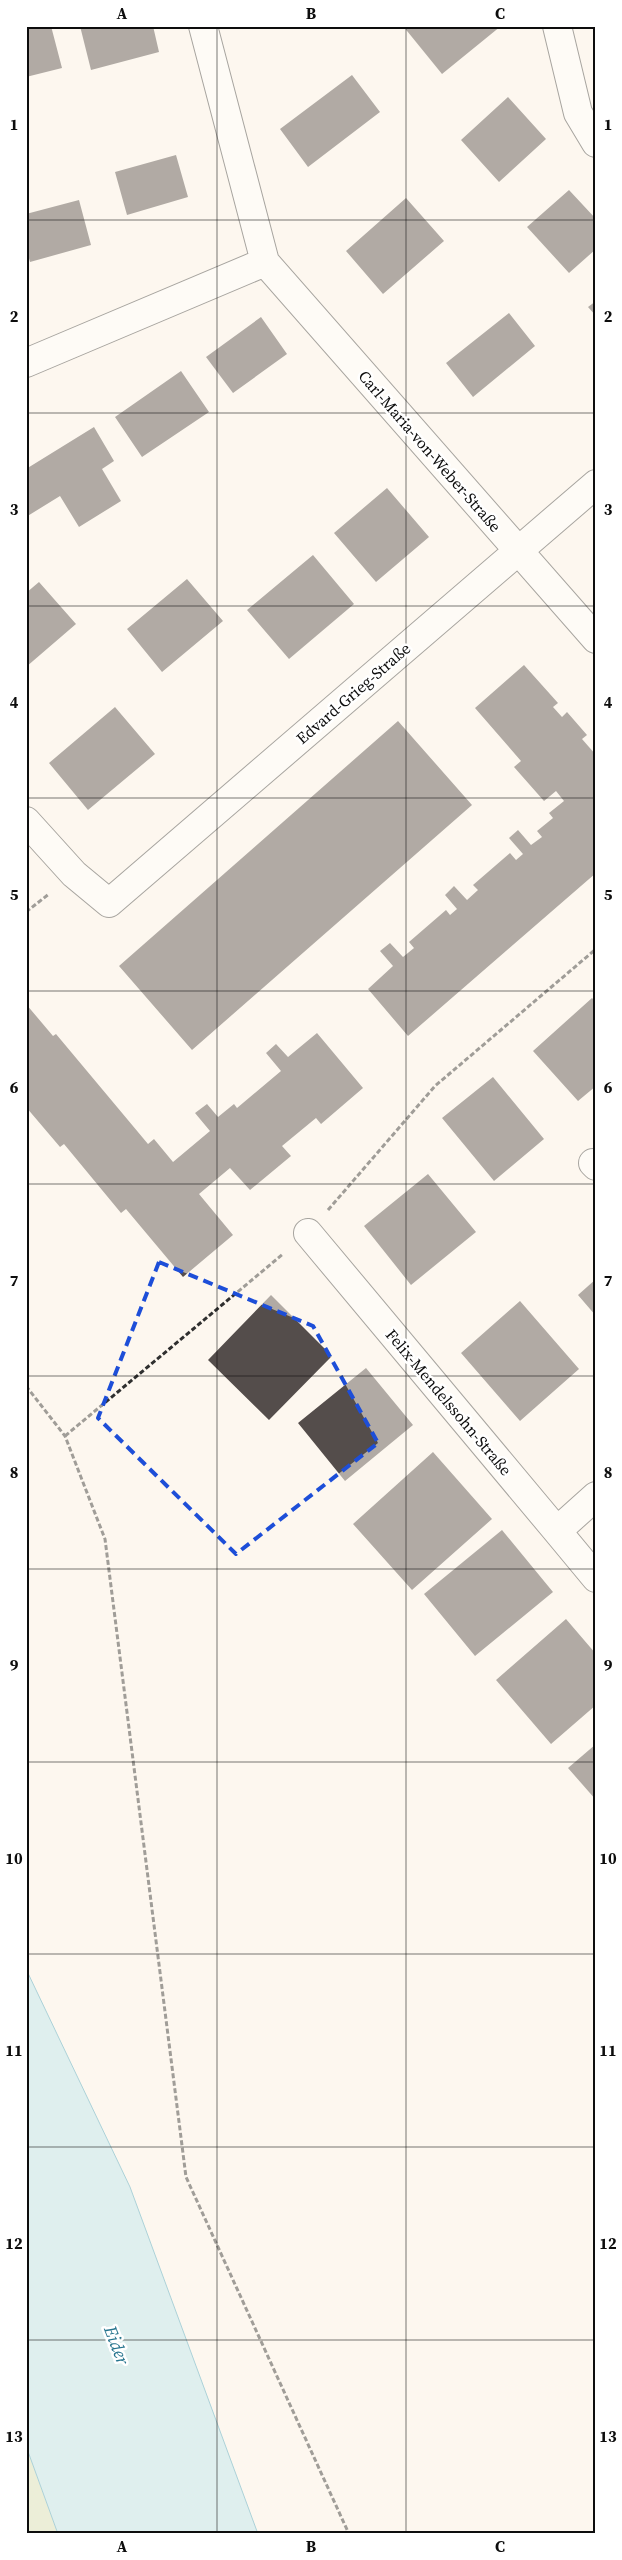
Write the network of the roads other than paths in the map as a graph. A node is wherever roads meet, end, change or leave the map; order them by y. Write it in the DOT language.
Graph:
graph roads {
  1 [pos="202,26"];
  2 [pos="557,26"];
  3 [pos="596,143"];
  4 [pos="265,262"];
  5 [pos="26,363"];
  6 [pos="596,484"];
  7 [pos="518,551"];
  8 [pos="596,639"];
  9 [pos="26,822"];
  10 [pos="308,1233"];
  11 [pos="596,1496"];
  12 [pos="557,1531"];
  13 [pos="596,1578"];
  1 -- 4 [label="street, Carl-Maria-von-Weber-Straße"];
  2 -- 3 [label="street"];
  4 -- 5 [label="street"];
  4 -- 7 [label="street, Carl-Maria-von-Weber-Straße"];
  6 -- 7 [label="street, Edvard-Grieg-Straße"];
  7 -- 8 [label="street, Carl-Maria-von-Weber-Straße"];
  7 -- 9 [label="street, Edvard-Grieg-Straße"];
  10 -- 12 [label="street, Felix-Mendelssohn-Straße"];
  11 -- 12 [label="street"];
  12 -- 13 [label="street, Felix-Mendelssohn-Straße"];
}
